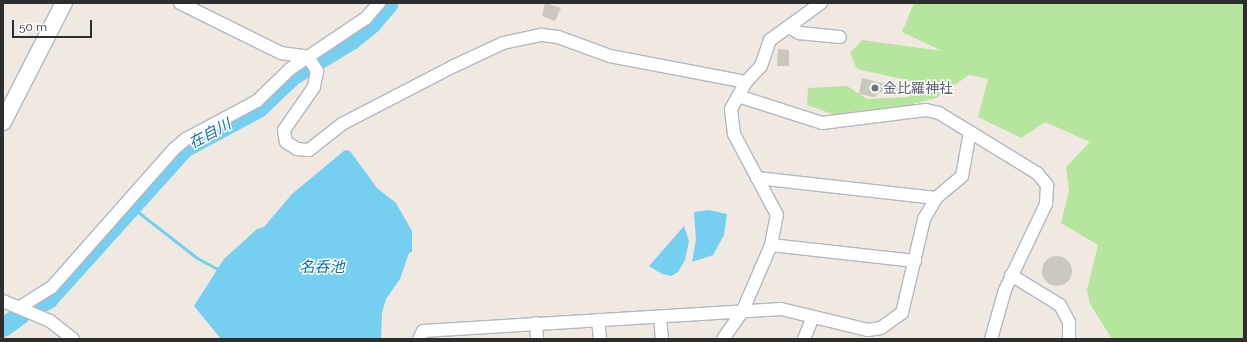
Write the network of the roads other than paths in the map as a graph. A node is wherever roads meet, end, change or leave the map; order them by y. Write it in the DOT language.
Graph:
graph roads {
  1 [pos="64,3"];
  2 [pos="180,3"];
  3 [pos="379,3"];
  4 [pos="821,3"];
  5 [pos="789,27"];
  6 [pos="840,37"];
  7 [pos="308,57"];
  8 [pos="746,82"];
  9 [pos="738,96"];
  10 [pos="3,122"];
  11 [pos="970,132"];
  12 [pos="757,178"];
  13 [pos="936,198"];
  14 [pos="771,245"];
  15 [pos="915,260"];
  16 [pos="1011,275"];
  17 [pos="3,301"];
  18 [pos="20,307"];
  19 [pos="743,310"];
  20 [pos="660,317"];
  21 [pos="813,317"];
  22 [pos="598,320"];
  23 [pos="536,323"];
  24 [pos="477,333"];
  25 [pos="73,339"];
  26 [pos="419,339"];
  27 [pos="537,339"];
  28 [pos="600,339"];
  29 [pos="662,339"];
  30 [pos="723,339"];
  31 [pos="804,339"];
  32 [pos="991,339"];
  33 [pos="1069,339"];
  1 -- 10 [label="street"];
  2 -- 7 [label="street"];
  3 -- 7 [label="street"];
  4 -- 5 [label="street"];
  5 -- 6 [label="street"];
  5 -- 8 [label="street"];
  7 -- 8 [label="street"];
  7 -- 18 [label="street"];
  8 -- 9 [label="street"];
  9 -- 11 [label="street"];
  9 -- 12 [label="street"];
  11 -- 13 [label="street"];
  11 -- 16 [label="street"];
  12 -- 13 [label="street"];
  12 -- 14 [label="street"];
  13 -- 15 [label="street"];
  14 -- 15 [label="street"];
  14 -- 19 [label="street"];
  15 -- 21 [label="street"];
  16 -- 32 [label="street"];
  16 -- 33 [label="street"];
  17 -- 18 [label="street"];
  18 -- 25 [label="street"];
  19 -- 20 [label="street"];
  19 -- 21 [label="street"];
  19 -- 30 [label="street"];
  20 -- 22 [label="street"];
  20 -- 29 [label="street"];
  21 -- 31 [label="street"];
  22 -- 23 [label="street"];
  22 -- 28 [label="street"];
  23 -- 24 [label="street"];
  23 -- 27 [label="street"];
  24 -- 26 [label="street"];
}
